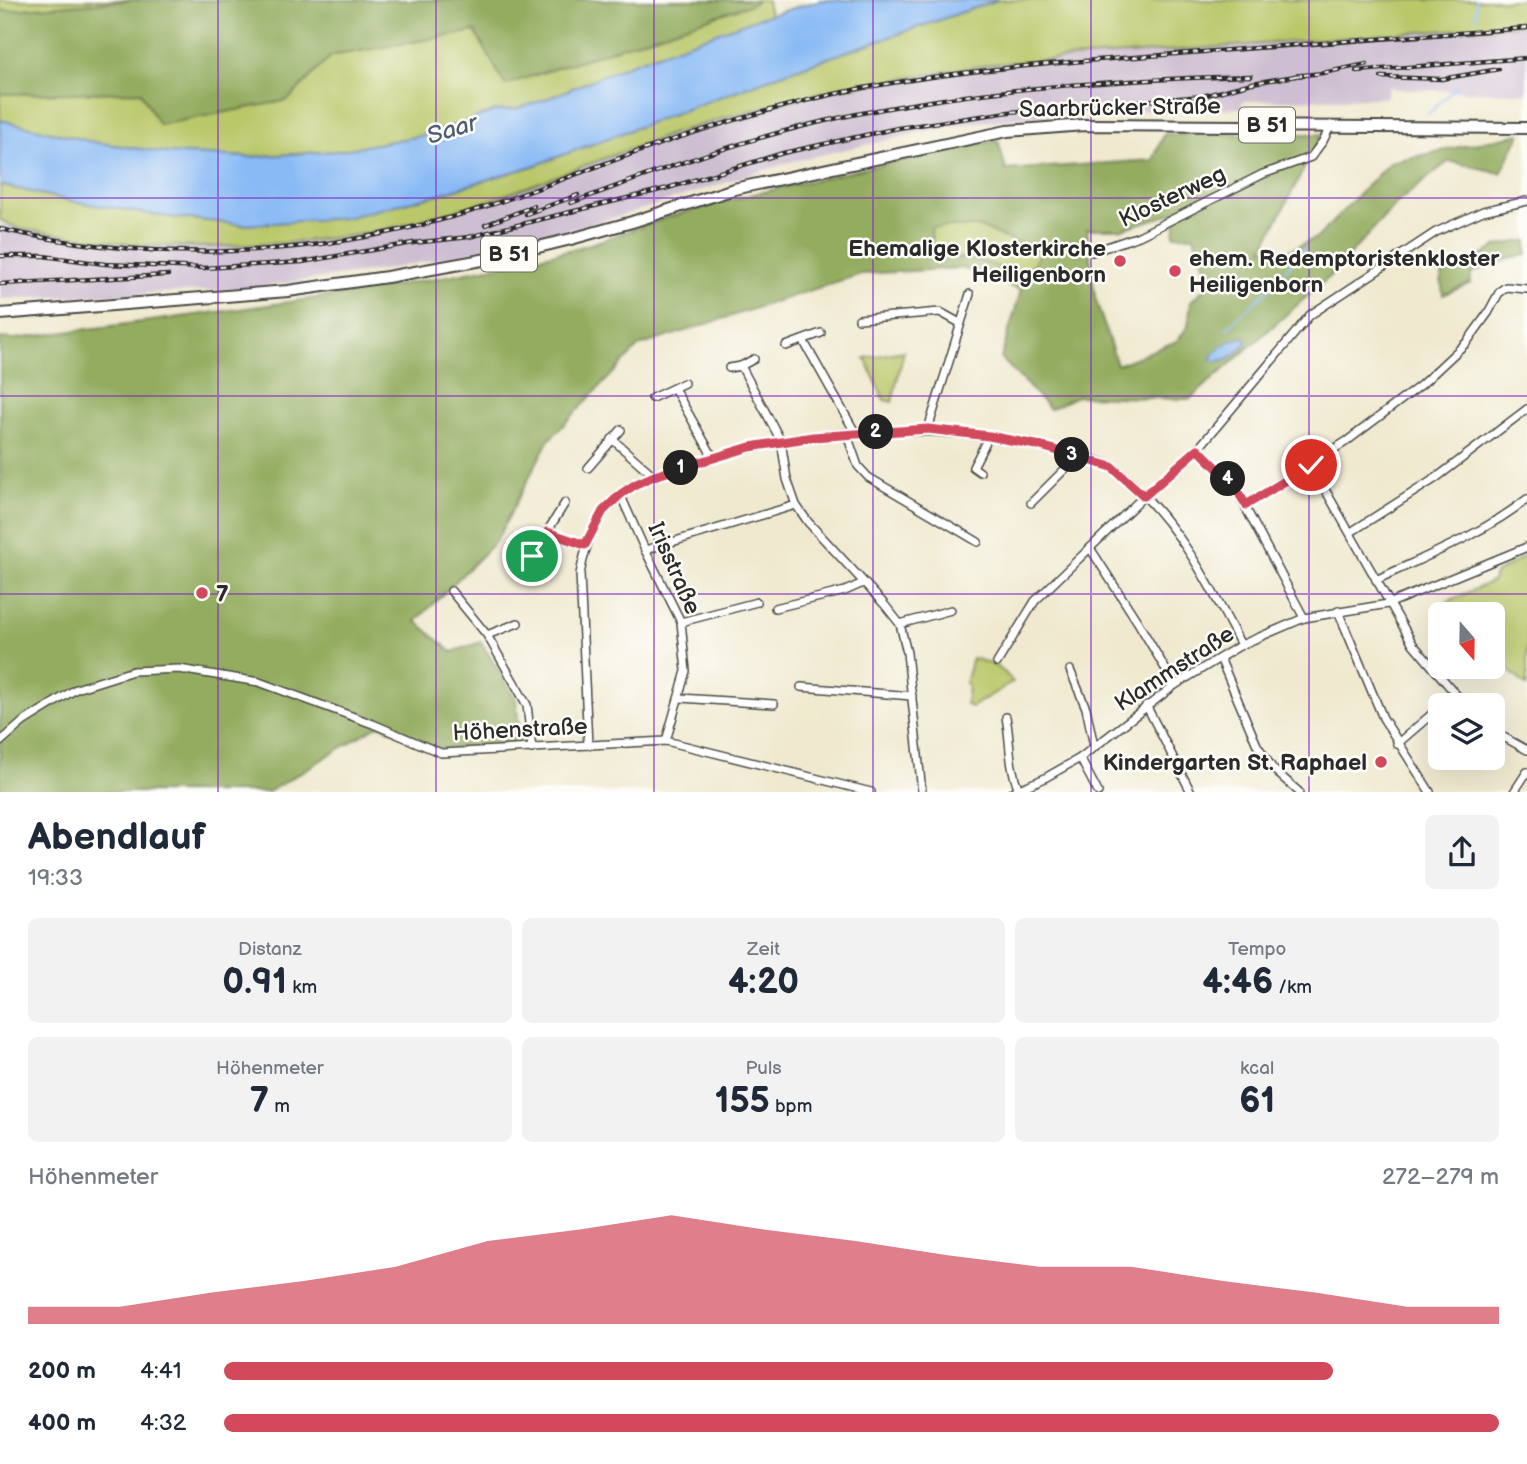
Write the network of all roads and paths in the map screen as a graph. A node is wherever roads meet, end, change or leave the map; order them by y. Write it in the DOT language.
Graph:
graph roads {
  1 [pos="1332,125"];
  2 [pos="1527,128"];
  3 [pos="1527,201"];
  4 [pos="1092,253"];
  5 [pos="1527,289"];
  6 [pos="970,295"];
  7 [pos="0,314"];
  8 [pos="859,319"];
  9 [pos="960,323"];
  10 [pos="821,333"];
  11 [pos="803,340"];
  12 [pos="786,346"];
  13 [pos="754,359"];
  14 [pos="741,366"];
  15 [pos="729,368"];
  16 [pos="684,383"];
  17 [pos="674,388"];
  18 [pos="652,398"];
  19 [pos="1527,409"];
  20 [pos="928,429"];
  21 [pos="621,430"];
  22 [pos="851,434"];
  23 [pos="989,436"];
  24 [pos="612,439"];
  25 [pos="781,441"];
  26 [pos="1198,449"];
  27 [pos="1078,456"];
  28 [pos="713,457"];
  29 [pos="1311,465"];
  30 [pos="588,468"];
  31 [pos="980,472"];
  32 [pos="654,476"];
  33 [pos="621,494"];
  34 [pos="1144,496"];
  35 [pos="1527,499"];
  36 [pos="565,502"];
  37 [pos="1031,503"];
  38 [pos="796,505"];
  39 [pos="1246,505"];
  40 [pos="547,532"];
  41 [pos="1350,533"];
  42 [pos="978,542"];
  43 [pos="585,545"];
  44 [pos="1527,547"];
  45 [pos="1090,548"];
  46 [pos="645,550"];
  47 [pos="510,560"];
  48 [pos="1376,580"];
  49 [pos="863,583"];
  50 [pos="451,590"];
  51 [pos="757,602"];
  52 [pos="1388,604"];
  53 [pos="775,608"];
  54 [pos="951,610"];
  55 [pos="1338,611"];
  56 [pos="1304,618"];
  57 [pos="681,622"];
  58 [pos="518,623"];
  59 [pos="900,624"];
  60 [pos="487,635"];
  61 [pos="1241,645"];
  62 [pos="1220,657"];
  63 [pos="998,663"];
  64 [pos="1070,670"];
  65 [pos="1175,685"];
  66 [pos="800,687"];
  67 [pos="1452,693"];
  68 [pos="912,696"];
  69 [pos="680,698"];
  70 [pos="774,704"];
  71 [pos="1146,705"];
  72 [pos="1006,717"];
  73 [pos="1428,717"];
  74 [pos="1505,738"];
  75 [pos="666,741"];
  76 [pos="0,742"];
  77 [pos="1397,744"];
  78 [pos="589,745"];
  79 [pos="1094,746"];
  80 [pos="533,749"];
  81 [pos="1527,750"];
  82 [pos="1080,758"];
  83 [pos="1527,772"];
  84 [pos="1019,791"];
  85 [pos="871,792"];
  86 [pos="922,792"];
  87 [pos="1098,792"];
  88 [pos="1191,792"];
  89 [pos="1299,792"];
  90 [pos="1430,792"];
  91 [pos="1514,792"];
  1 -- 2 [label="main road, Saarbrücker Straße / B 51"];
  1 -- 4 [label="street, Klosterweg"];
  1 -- 7 [label="main road, Saarbrücker Straße / B 51"];
  3 -- 26 [label="street"];
  5 -- 29 [label="street"];
  6 -- 9 [label="street"];
  8 -- 9 [label="street"];
  9 -- 20 [label="street"];
  10 -- 11 [label="street"];
  11 -- 12 [label="street"];
  11 -- 22 [label="street"];
  13 -- 14 [label="street"];
  14 -- 15 [label="street"];
  14 -- 25 [label="street"];
  16 -- 17 [label="street"];
  17 -- 18 [label="street"];
  17 -- 28 [label="street"];
  19 -- 41 [label="street"];
  20 -- 22 [label="street"];
  20 -- 23 [label="street"];
  21 -- 24 [label="street"];
  22 -- 25 [label="street"];
  22 -- 42 [label="street"];
  23 -- 27 [label="street"];
  23 -- 31 [label="street"];
  24 -- 30 [label="street"];
  24 -- 32 [label="street"];
  25 -- 28 [label="street"];
  25 -- 38 [label="street"];
  26 -- 34 [label="street"];
  26 -- 39 [label="street"];
  27 -- 34 [label="street"];
  27 -- 37 [label="street"];
  28 -- 32 [label="street"];
  29 -- 39 [label="street"];
  29 -- 41 [label="street"];
  32 -- 33 [label="street"];
  33 -- 43 [label="street"];
  33 -- 46 [label="street, Irisstraße"];
  34 -- 45 [label="street"];
  34 -- 61 [label="street"];
  35 -- 48 [label="street"];
  36 -- 40 [label="street"];
  38 -- 46 [label="street"];
  38 -- 49 [label="street"];
  39 -- 56 [label="street"];
  40 -- 43 [label="street"];
  40 -- 47 [label="street"];
  41 -- 48 [label="street"];
  43 -- 78 [label="street"];
  44 -- 52 [label="street, Klammstraße"];
  45 -- 63 [label="street"];
  45 -- 65 [label="street"];
  46 -- 57 [label="street, Irisstraße"];
  48 -- 52 [label="street"];
  49 -- 53 [label="street"];
  49 -- 59 [label="street"];
  50 -- 60 [label="street"];
  51 -- 57 [label="street"];
  52 -- 55 [label="street, Klammstraße"];
  52 -- 67 [label="street"];
  54 -- 59 [label="street"];
  55 -- 56 [label="street, Klammstraße"];
  55 -- 77 [label="street"];
  56 -- 61 [label="street, Klammstraße"];
  57 -- 69 [label="street, Irisstraße"];
  58 -- 60 [label="street"];
  59 -- 68 [label="street"];
  60 -- 80 [label="street"];
  61 -- 62 [label="street, Klammstraße"];
  62 -- 65 [label="street, Klammstraße"];
  62 -- 89 [label="street"];
  64 -- 79 [label="street"];
  65 -- 71 [label="street, Klammstraße"];
  66 -- 68 [label="street"];
  68 -- 86 [label="street"];
  69 -- 70 [label="street"];
  69 -- 75 [label="street, Irisstraße"];
  71 -- 79 [label="street, Klammstraße"];
  71 -- 88 [label="street"];
  72 -- 84 [label="street"];
  73 -- 77 [label="street"];
  74 -- 81 [label="street"];
  75 -- 78 [label="street, Höhenstraße"];
  75 -- 85 [label="street, Höhenstraße"];
  76 -- 80 [label="street, Höhenstraße"];
  77 -- 90 [label="street"];
  78 -- 80 [label="street, Höhenstraße"];
  79 -- 82 [label="street, Klammstraße"];
  82 -- 84 [label="street, Klammstraße"];
  82 -- 87 [label="street"];
  83 -- 91 [label="street"];
}
